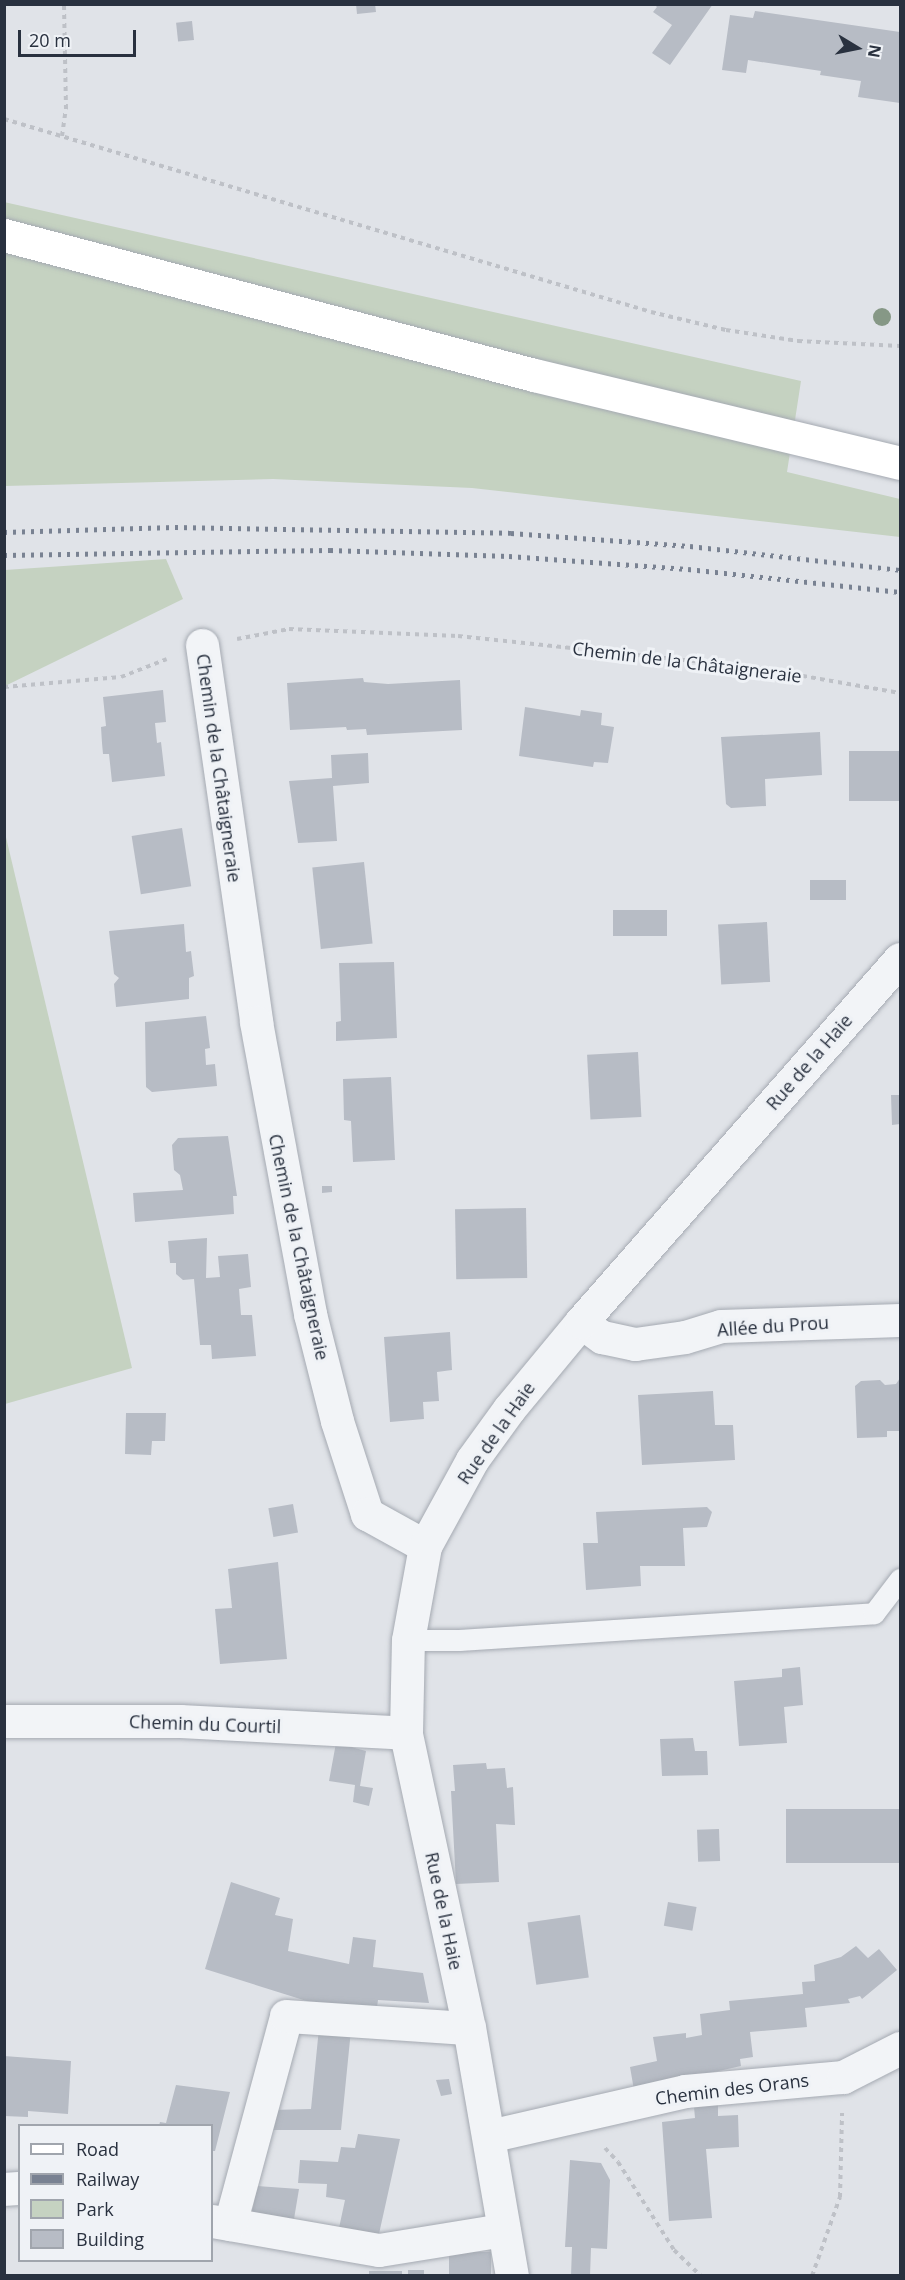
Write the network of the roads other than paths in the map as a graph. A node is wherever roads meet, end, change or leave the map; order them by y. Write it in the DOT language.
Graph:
graph roads {
  1 [pos="4,235"];
  2 [pos="900,463"];
  3 [pos="202,645"];
  4 [pos="900,959"];
  5 [pos="900,1320"];
  6 [pos="581,1322"];
  7 [pos="425,1546"];
  8 [pos="900,1579"];
  9 [pos="408,1640"];
  10 [pos="4,1721"];
  11 [pos="406,1733"];
  12 [pos="469,2028"];
  13 [pos="900,2048"];
  14 [pos="489,2136"];
  15 [pos="221,2223"];
  16 [pos="503,2230"];
  17 [pos="512,2276"];
  1 -- 2 [label="main road"];
  3 -- 7 [label="street, Chemin de la Châtaigneraie"];
  4 -- 6 [label="street, Rue de la Haie"];
  5 -- 6 [label="street, Allée du Prou"];
  6 -- 7 [label="street, Rue de la Haie"];
  7 -- 9 [label="street, Rue de la Haie"];
  8 -- 9 [label="lane"];
  9 -- 11 [label="street, Rue de la Haie"];
  10 -- 11 [label="street, Chemin du Courtil"];
  11 -- 12 [label="street, Rue de la Haie"];
  12 -- 14 [label="street, Rue de la Haie"];
  12 -- 15 [label="street"];
  13 -- 14 [label="street, Chemin des Orans"];
  14 -- 16 [label="street, Rue de la Haie"];
  15 -- 16 [label="street"];
  16 -- 17 [label="street, Rue de la Haie"];
}
